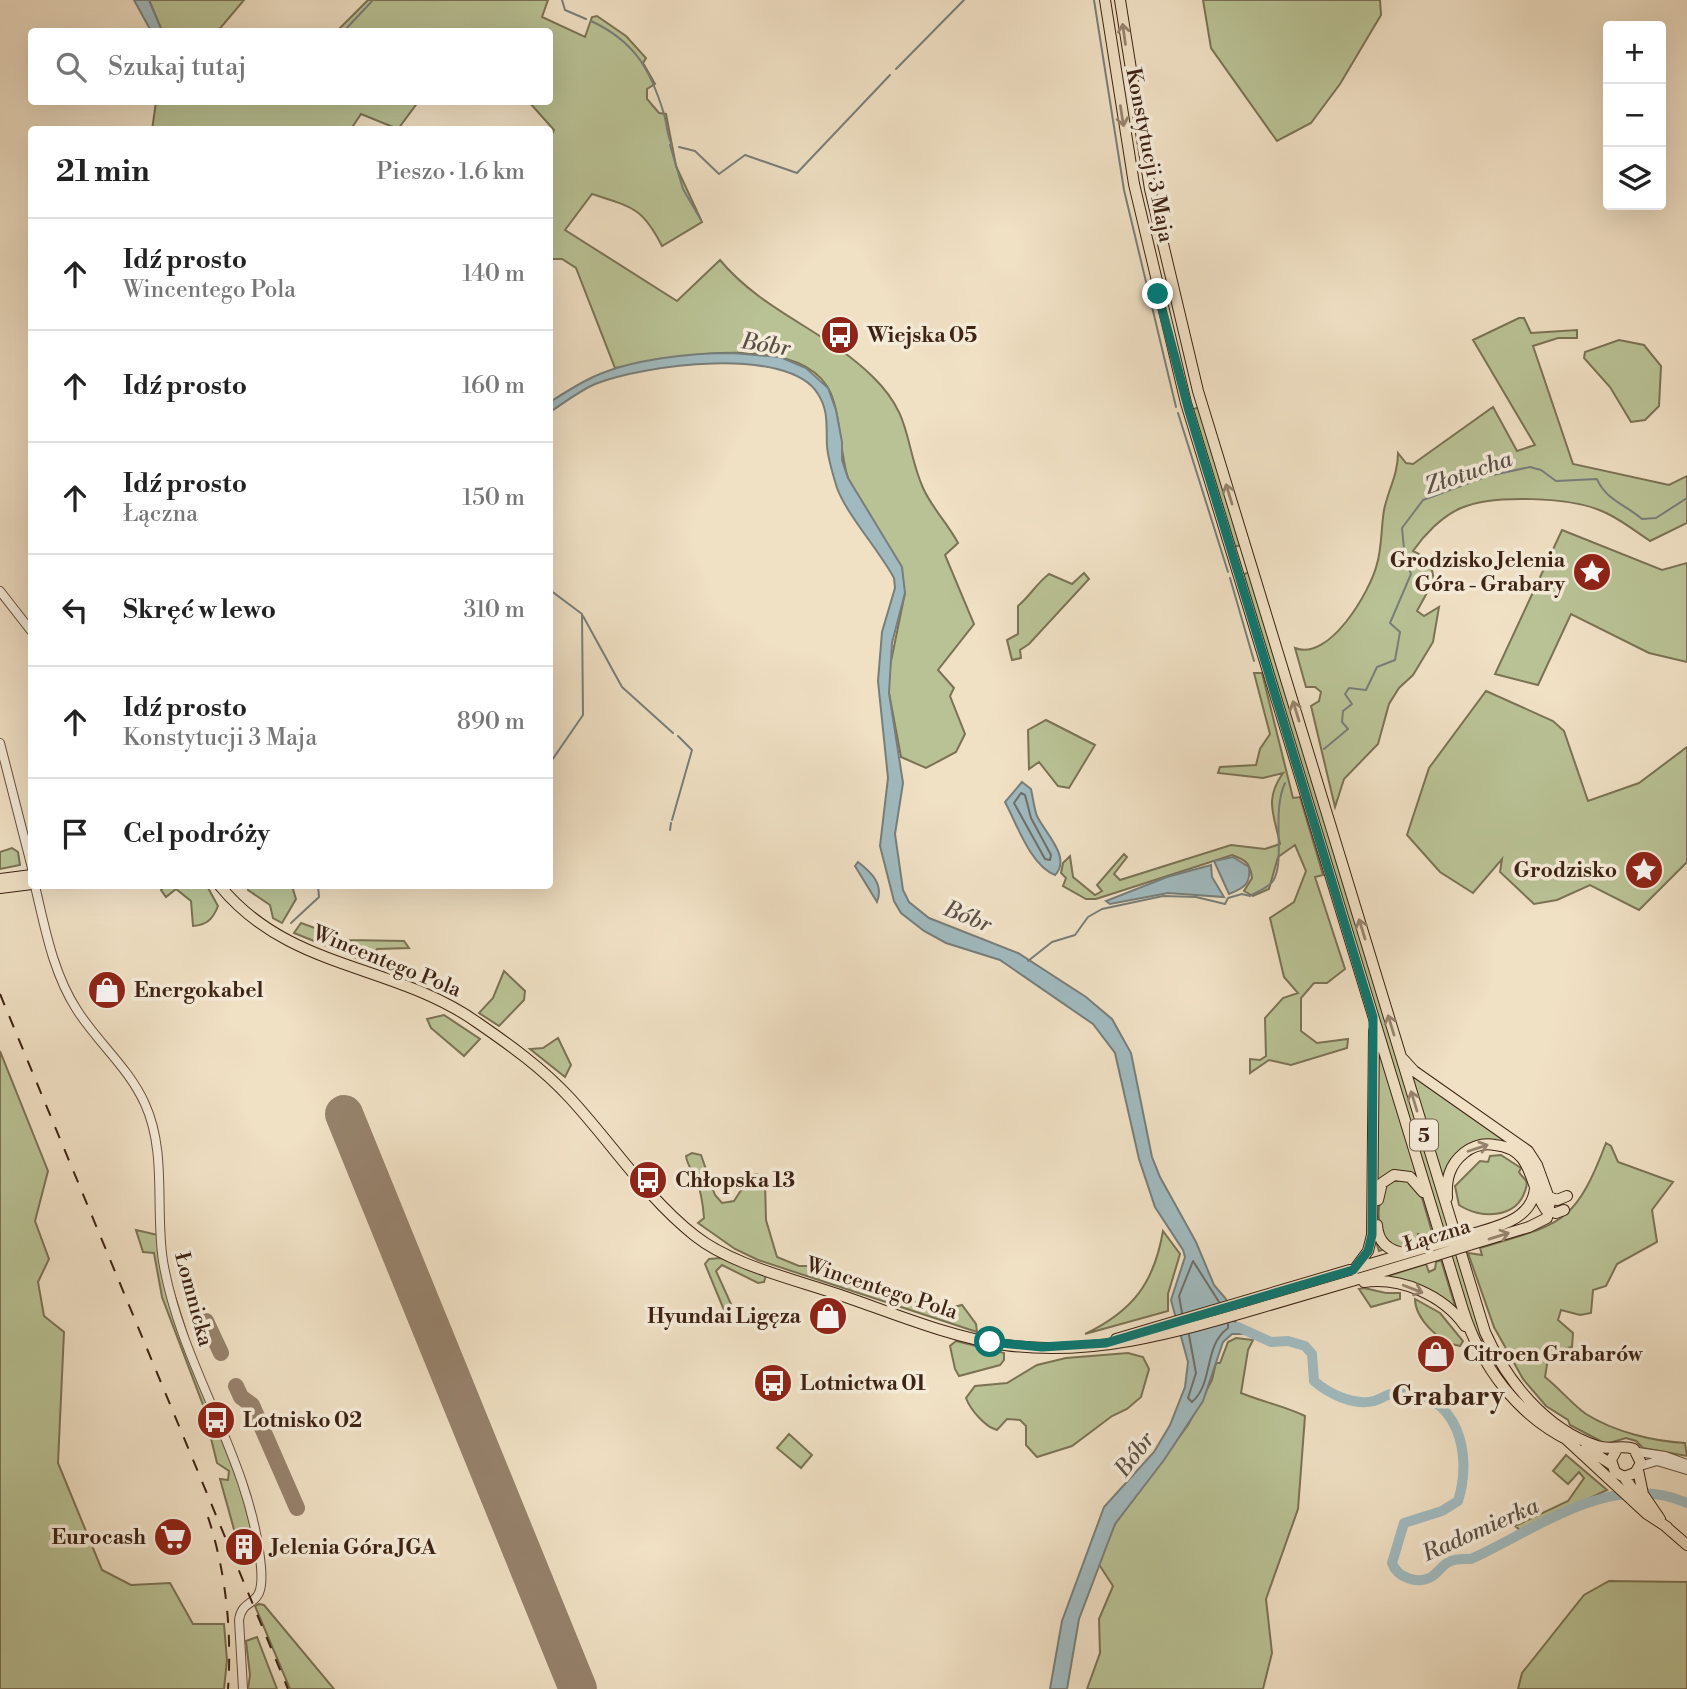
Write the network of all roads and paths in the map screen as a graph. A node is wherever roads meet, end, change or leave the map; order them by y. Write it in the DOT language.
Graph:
graph roads {
  1 [pos="1105,0"];
  2 [pos="1120,0"];
  3 [pos="0,591"];
  4 [pos="28,627"];
  5 [pos="0,743"];
  6 [pos="28,852"];
  7 [pos="28,876"];
  8 [pos="4,883"];
  9 [pos="28,885"];
  10 [pos="35,889"];
  11 [pos="222,889"];
  12 [pos="229,889"];
  13 [pos="254,917"];
  14 [pos="1373,1017"];
  15 [pos="1400,1056"];
  16 [pos="1535,1181"];
  17 [pos="1567,1196"];
  18 [pos="1549,1197"];
  19 [pos="1430,1203"];
  20 [pos="1564,1210"];
  21 [pos="1549,1212"];
  22 [pos="1448,1213"];
  23 [pos="1372,1235"];
  24 [pos="1468,1240"];
  25 [pos="1433,1251"];
  26 [pos="1409,1253"];
  27 [pos="1386,1260"];
  28 [pos="1400,1266"];
  29 [pos="1353,1270"];
  30 [pos="1346,1284"];
  31 [pos="1234,1310"];
  32 [pos="1472,1336"];
  33 [pos="1566,1439"];
  34 [pos="1617,1449"];
  35 [pos="1637,1452"];
  36 [pos="1611,1464"];
  37 [pos="1687,1464"];
  38 [pos="1639,1468"];
  39 [pos="1687,1470"];
  40 [pos="1627,1482"];
  41 [pos="1667,1527"];
  42 [pos="1687,1545"];
  43 [pos="243,1689"];
  1 -- 14 [label="main road, Konstytucji 3 Maja / 5, one-way"];
  15 -- 2 [label="main road, 5, one-way"];
  3 -- 4 [label="street"];
  5 -- 6 [label="street"];
  7 -- 8 [label="main road"];
  8 -- 9 [label="main road"];
  10 -- 43 [label="street, Łomnicka"];
  11 -- 13 [label="main road, Wincentego Pola"];
  12 -- 13 [label="main road, Wincentego Pola"];
  13 -- 31 [label="main road, Wincentego Pola"];
  14 -- 19 [label="main road, Konstytucji 3 Maja / 5"];
  14 -- 23 [label="main road"];
  15 -- 18 [label="main road"];
  22 -- 15 [label="main road, 5, one-way"];
  16 -- 21 [label="main road"];
  22 -- 16 [label="main road, one-way"];
  16 -- 24 [label="main road, Łączna"];
  17 -- 18 [label="main road"];
  18 -- 21 [label="main road"];
  19 -- 26 [label="main road"];
  19 -- 32 [label="main road, Konstytucji 3 Maja / 5"];
  20 -- 21 [label="main road"];
  24 -- 21 [label="main road, Łączna, one-way"];
  22 -- 34 [label="main road, 5"];
  23 -- 27 [label="main road"];
  23 -- 29 [label="main road"];
  24 -- 25 [label="main road, Łączna, bridge"];
  25 -- 26 [label="main road, Łączna"];
  25 -- 28 [label="main road, Łączna"];
  26 -- 27 [label="main road, Łączna"];
  27 -- 28 [label="main road"];
  27 -- 29 [label="main road, Łączna"];
  28 -- 30 [label="main road, Łączna"];
  29 -- 31 [label="main road, Łączna"];
  30 -- 31 [label="main road, Łączna"];
  30 -- 32 [label="main road, one-way"];
  32 -- 33 [label="main road, Konstytucji 3 Maja / 5"];
  33 -- 36 [label="main road, Konstytucji 3 Maja / 5"];
  33 -- 40 [label="main road"];
  34 -- 35 [label="main road, 5"];
  34 -- 36 [label="main road"];
  35 -- 37 [label="street, 5"];
  35 -- 38 [label="main road"];
  36 -- 40 [label="main road, 5"];
  38 -- 39 [label="street"];
  38 -- 40 [label="main road"];
  40 -- 41 [label="main road"];
  40 -- 41 [label="main road"];
  41 -- 42 [label="main road"];
}
